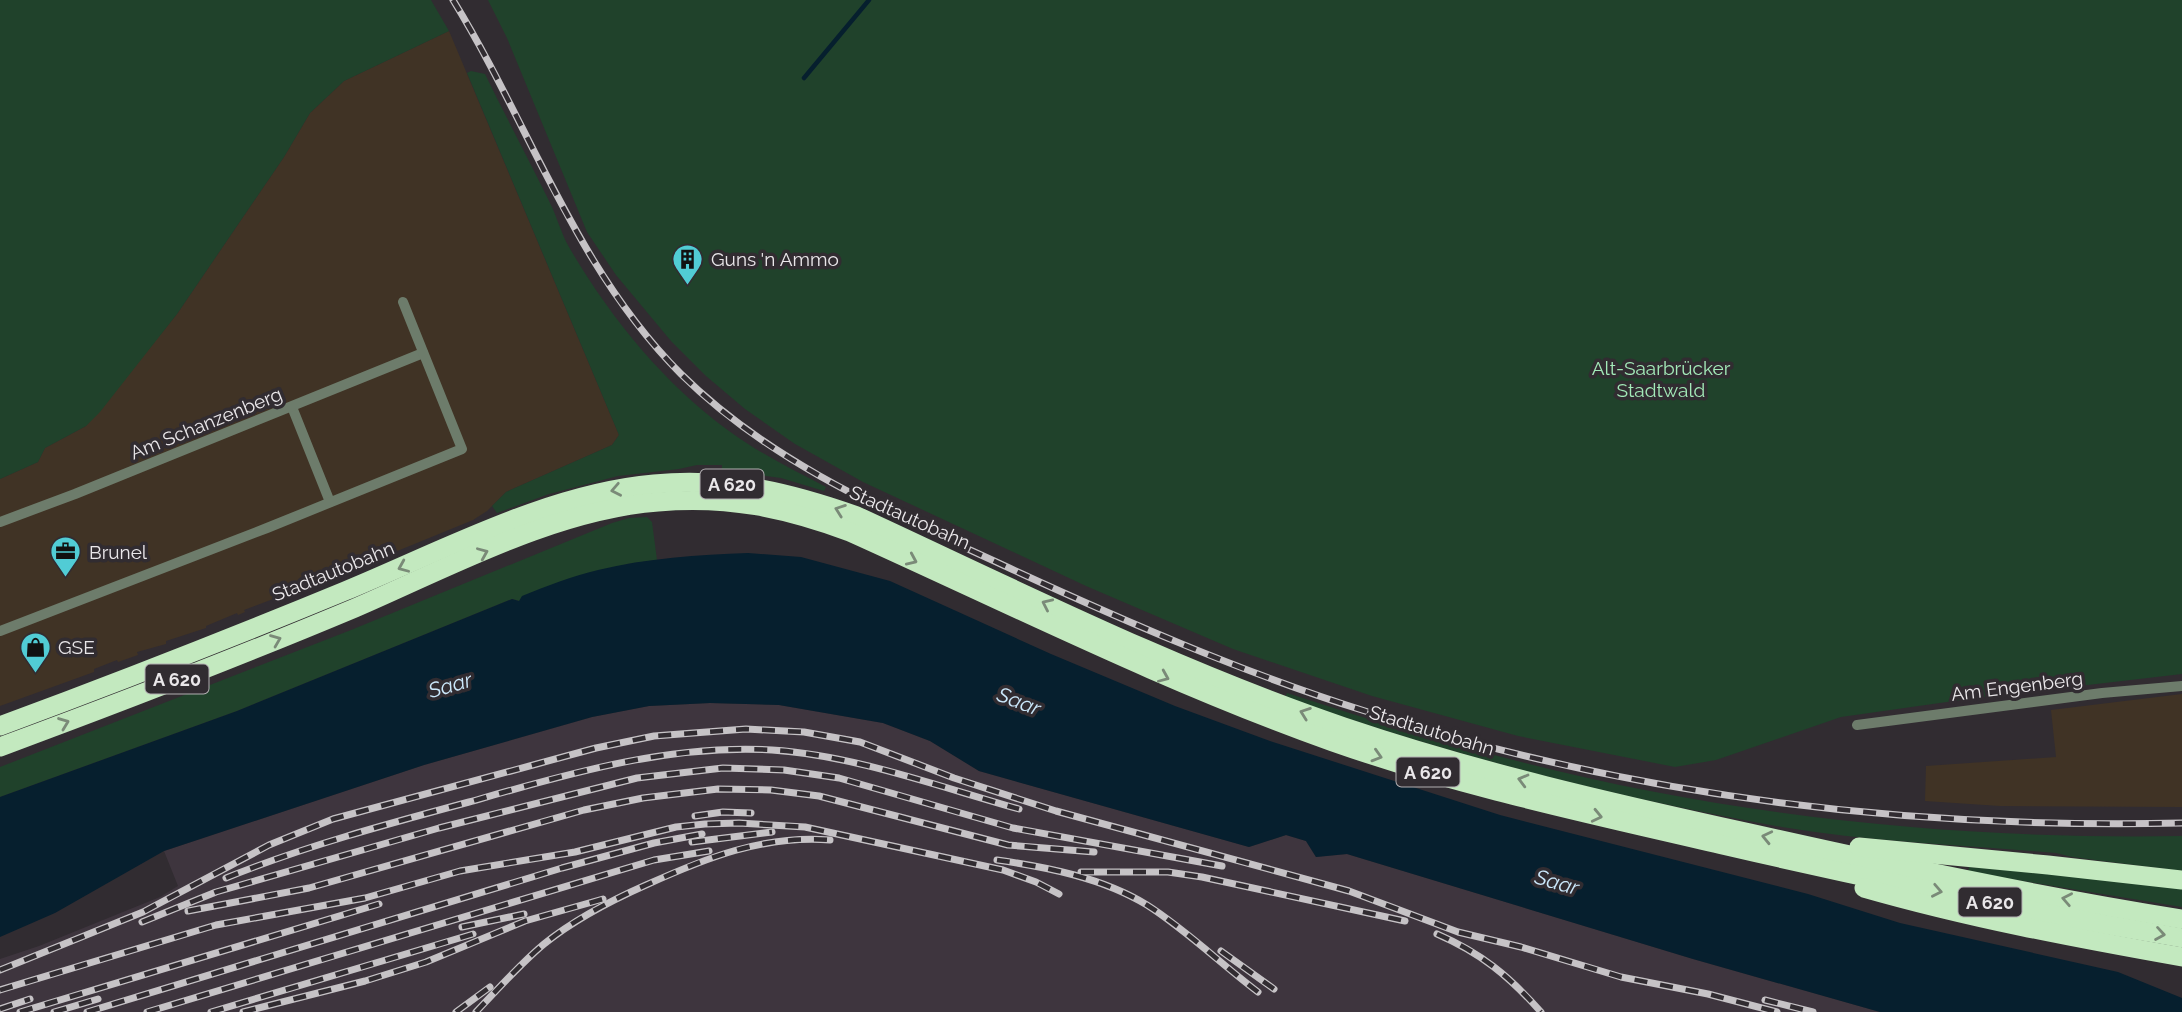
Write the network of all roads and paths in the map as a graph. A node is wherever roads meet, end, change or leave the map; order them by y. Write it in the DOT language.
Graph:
graph roads {
  1 [pos="403,302"];
  2 [pos="423,354"];
  3 [pos="292,407"];
  4 [pos="330,502"];
  5 [pos="0,522"];
  6 [pos="0,631"];
  7 [pos="2182,685"];
  8 [pos="1857,725"];
  9 [pos="0,726"];
  10 [pos="0,747"];
  11 [pos="1800,854"];
  12 [pos="2182,880"];
  13 [pos="2182,919"];
  14 [pos="2182,938"];
  15 [pos="2182,957"];
  1 -- 2 [label="street"];
  2 -- 3 [label="street, Am Schanzenberg"];
  2 -- 4 [label="street"];
  3 -- 4 [label="street"];
  3 -- 5 [label="street, Am Schanzenberg"];
  4 -- 6 [label="street"];
  7 -- 8 [label="street, Am Engenberg"];
  11 -- 9 [label="highway, Stadtautobahn / A 620, one-way"];
  10 -- 11 [label="highway, Stadtautobahn / A 620, one-way"];
  11 -- 12 [label="highway"];
  13 -- 11 [label="highway, A 620, one-way"];
  11 -- 14 [label="highway, A 620, one-way"];
  11 -- 15 [label="highway"];
}
